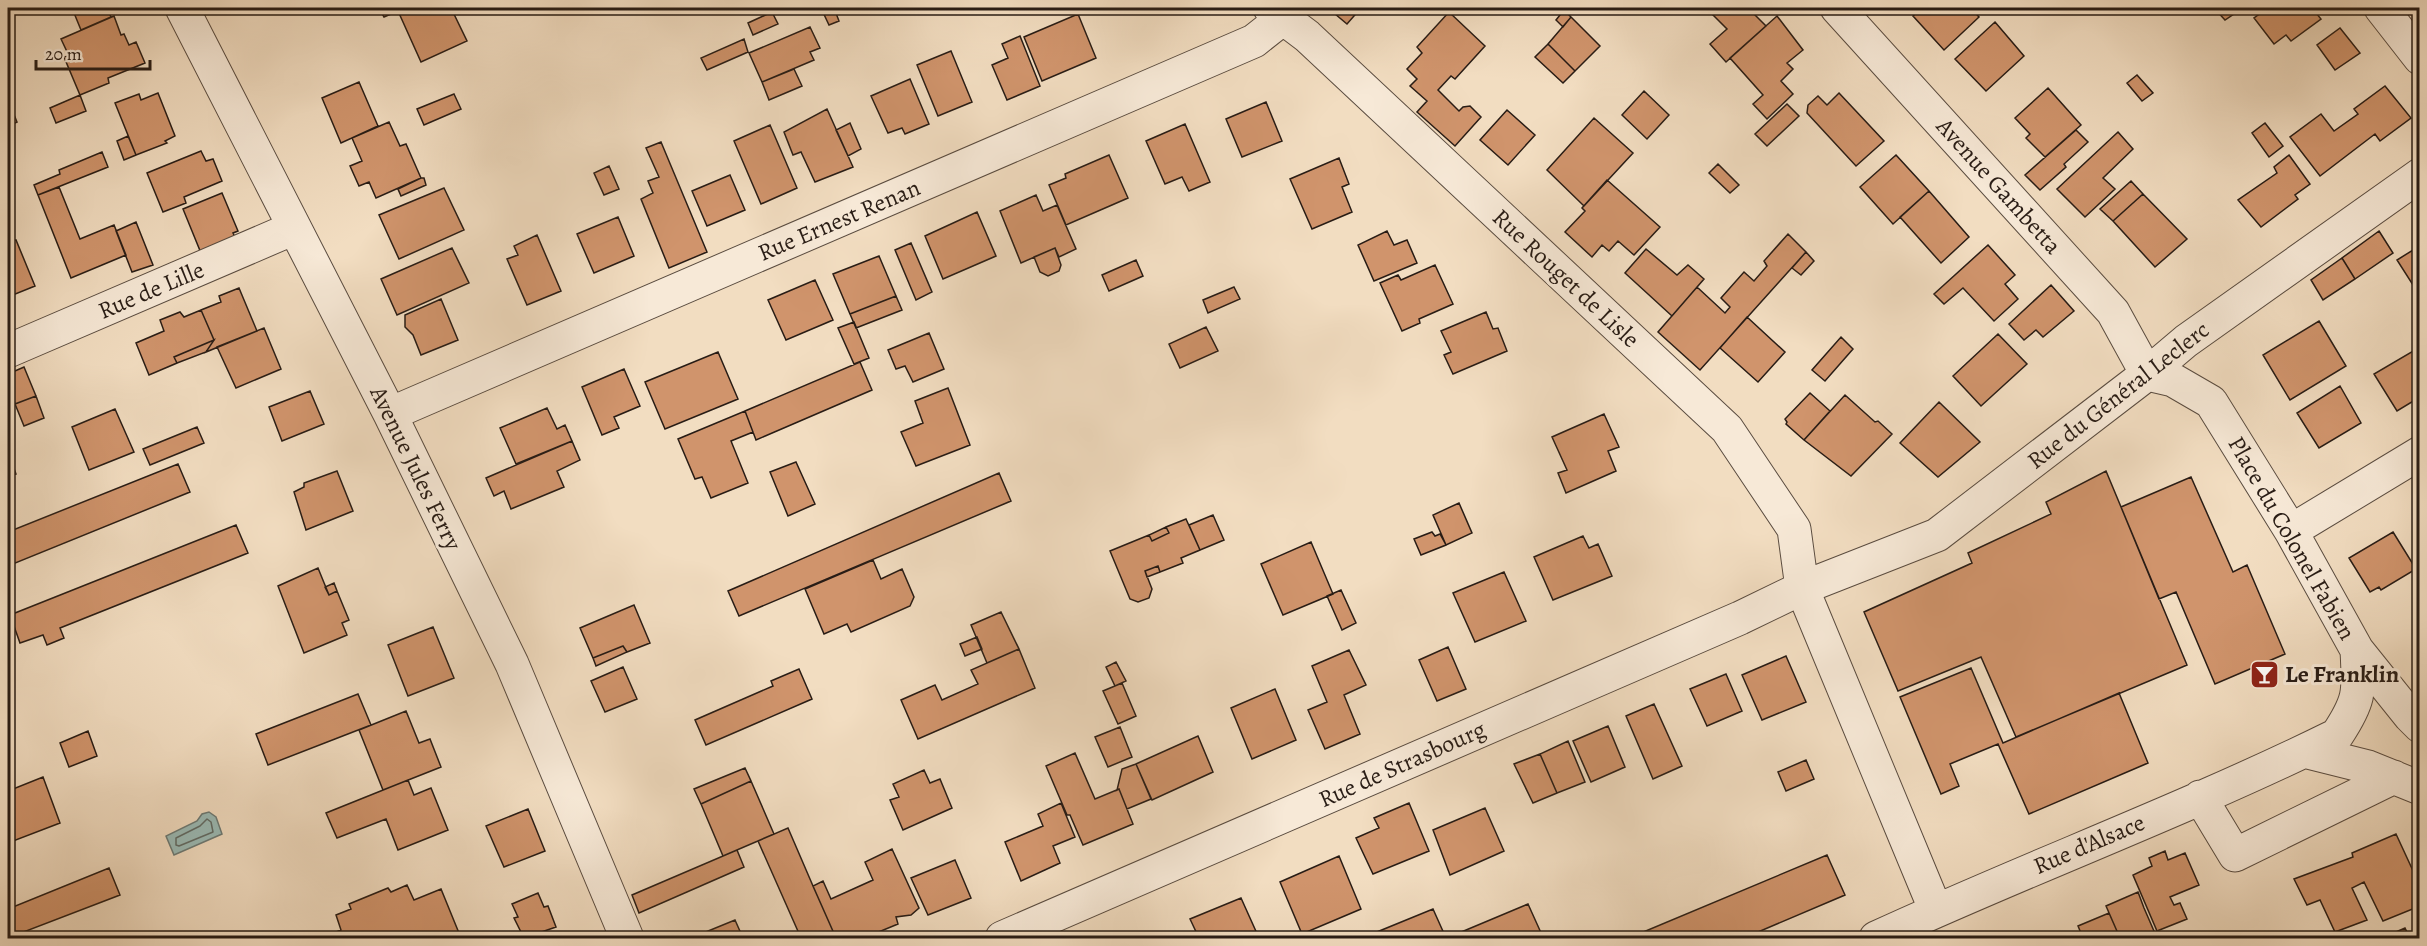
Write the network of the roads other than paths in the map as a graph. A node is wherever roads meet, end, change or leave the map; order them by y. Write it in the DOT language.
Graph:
graph roads {
  1 [pos="182,8"];
  2 [pos="1838,8"];
  3 [pos="2381,8"];
  4 [pos="1276,13"];
  5 [pos="2420,58"];
  6 [pos="2420,175"];
  7 [pos="294,228"];
  8 [pos="8,351"];
  9 [pos="2147,374"];
  10 [pos="390,414"];
  11 [pos="2420,453"];
  12 [pos="2291,531"];
  13 [pos="1802,588"];
  14 [pos="2357,650"];
  15 [pos="2420,726"];
  16 [pos="2304,751"];
  17 [pos="2407,783"];
  18 [pos="2200,797"];
  19 [pos="1936,910"];
  20 [pos="627,939"];
  21 [pos="1002,939"];
  22 [pos="1876,939"];
  1 -- 7 [label="street, Avenue Jules Ferry"];
  2 -- 9 [label="street, Avenue Gambetta"];
  3 -- 5 [label="street"];
  4 -- 10 [label="street, Rue Ernest Renan"];
  4 -- 13 [label="street, Rue Rouget de Lisle"];
  6 -- 9 [label="street, Rue du Général Leclerc"];
  7 -- 8 [label="street, Rue de Lille"];
  7 -- 10 [label="street, Avenue Jules Ferry"];
  9 -- 12 [label="street, Place du Colonel Fabien"];
  9 -- 13 [label="street, Rue du Général Leclerc"];
  10 -- 20 [label="street, Avenue Jules Ferry"];
  11 -- 12 [label="street"];
  12 -- 14 [label="street, Place du Colonel Fabien"];
  13 -- 19 [label="street"];
  13 -- 21 [label="street, Rue de Strasbourg"];
  14 -- 15 [label="street, Place du Colonel Fabien"];
  14 -- 16 [label="street, Rue d'Alsace"];
  16 -- 17 [label="street"];
  16 -- 18 [label="street, Rue d'Alsace"];
  17 -- 18 [label="street"];
  18 -- 19 [label="street, Rue d'Alsace"];
  19 -- 22 [label="street, Rue d'Alsace"];
}
